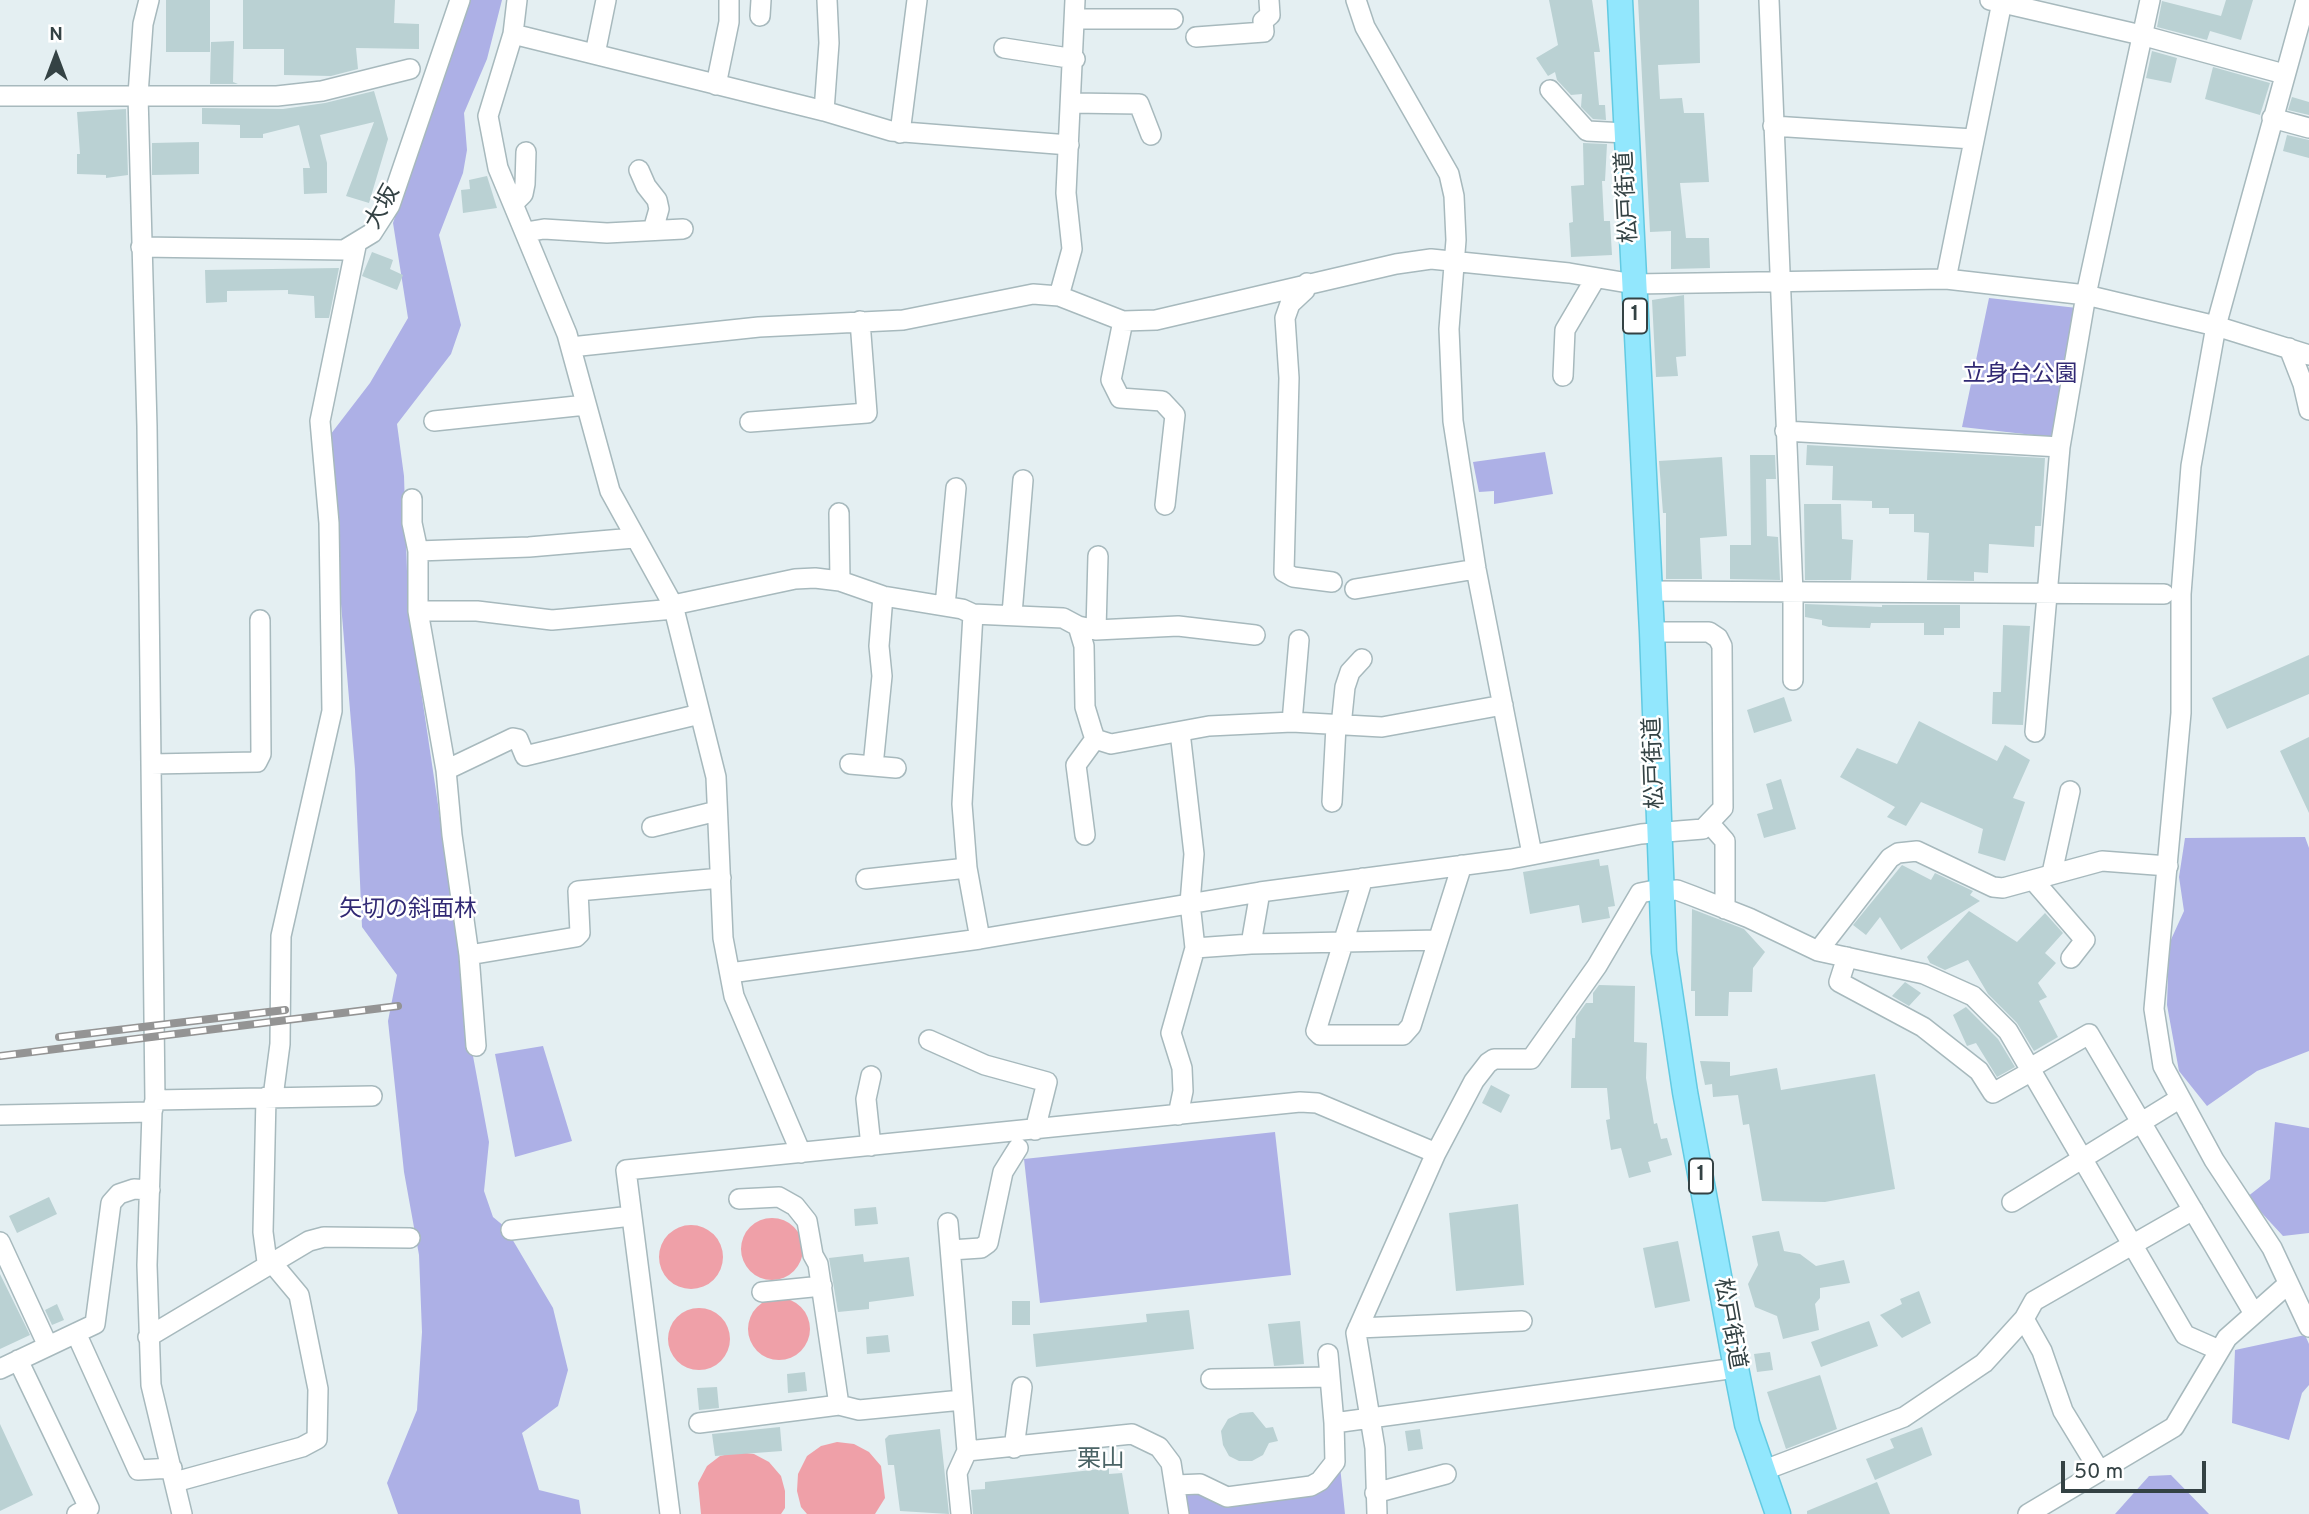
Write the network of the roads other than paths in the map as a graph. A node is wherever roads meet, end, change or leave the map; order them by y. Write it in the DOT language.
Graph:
graph roads {
  1 [pos="149,0"];
  2 [pos="447,0"];
  3 [pos="460,0"];
  4 [pos="517,0"];
  5 [pos="606,0"];
  6 [pos="729,0"];
  7 [pos="827,0"];
  8 [pos="917,0"];
  9 [pos="1269,0"];
  10 [pos="1356,0"];
  11 [pos="1619,0"];
  12 [pos="1769,0"];
  13 [pos="2150,0"];
  14 [pos="2306,0"];
  15 [pos="1996,1"];
  16 [pos="1075,9"];
  17 [pos="1173,19"];
  18 [pos="2303,28"];
  19 [pos="513,34"];
  20 [pos="2141,35"];
  21 [pos="1196,37"];
  22 [pos="446,42"];
  23 [pos="1004,48"];
  24 [pos="595,54"];
  25 [pos="1074,58"];
  26 [pos="410,69"];
  27 [pos="2284,74"];
  28 [pos="716,85"];
  29 [pos="1550,90"];
  30 [pos="138,95"];
  31 [pos="0,96"];
  32 [pos="1072,103"];
  33 [pos="824,111"];
  34 [pos="2272,118"];
  35 [pos="1773,126"];
  36 [pos="2309,128"];
  37 [pos="900,133"];
  38 [pos="1626,133"];
  39 [pos="1151,135"];
  40 [pos="1973,139"];
  41 [pos="1069,145"];
  42 [pos="526,152"];
  43 [pos="639,170"];
  44 [pos="513,204"];
  45 [pos="683,229"];
  46 [pos="653,230"];
  47 [pos="526,232"];
  48 [pos="356,246"];
  49 [pos="141,247"];
  50 [pos="1454,261"];
  51 [pos="1595,279"];
  52 [pos="1946,279"];
  53 [pos="1781,281"];
  54 [pos="1307,284"];
  55 [pos="1634,284"];
  56 [pos="2086,295"];
  57 [pos="1059,296"];
  58 [pos="860,321"];
  59 [pos="1123,321"];
  60 [pos="2216,326"];
  61 [pos="571,347"];
  62 [pos="2289,348"];
  63 [pos="2309,355"];
  64 [pos="1563,376"];
  65 [pos="586,405"];
  66 [pos="2309,410"];
  67 [pos="434,421"];
  68 [pos="750,422"];
  69 [pos="1785,431"];
  70 [pos="2060,447"];
  71 [pos="1023,480"];
  72 [pos="956,488"];
  73 [pos="412,499"];
  74 [pos="1165,505"];
  75 [pos="839,513"];
  76 [pos="634,538"];
  77 [pos="418,551"];
  78 [pos="1098,556"];
  79 [pos="1476,569"];
  80 [pos="840,581"];
  81 [pos="1332,582"];
  82 [pos="1355,589"];
  83 [pos="1650,591"];
  84 [pos="1793,593"];
  85 [pos="2046,594"];
  86 [pos="2164,594"];
  87 [pos="883,596"];
  88 [pos="945,606"];
  89 [pos="674,607"];
  90 [pos="418,611"];
  91 [pos="972,614"];
  92 [pos="1012,614"];
  93 [pos="260,620"];
  94 [pos="1087,628"];
  95 [pos="1652,632"];
  96 [pos="1255,635"];
  97 [pos="1299,640"];
  98 [pos="1362,659"];
  99 [pos="1793,680"];
  100 [pos="1503,705"];
  101 [pos="701,713"];
  102 [pos="1292,722"];
  103 [pos="1339,726"];
  104 [pos="1180,732"];
  105 [pos="2035,732"];
  106 [pos="1096,739"];
  107 [pos="151,764"];
  108 [pos="850,764"];
  109 [pos="873,766"];
  110 [pos="896,768"];
  111 [pos="446,770"];
  112 [pos="2070,791"];
  113 [pos="1332,802"];
  114 [pos="717,811"];
  115 [pos="1710,824"];
  116 [pos="652,827"];
  117 [pos="1658,832"];
  118 [pos="1084,835"];
  119 [pos="1532,854"];
  120 [pos="1462,865"];
  121 [pos="2168,866"];
  122 [pos="967,868"];
  123 [pos="2043,877"];
  124 [pos="721,878"];
  125 [pos="1363,878"];
  126 [pos="866,879"];
  127 [pos="1660,890"];
  128 [pos="1260,892"];
  129 [pos="1190,903"];
  130 [pos="1725,909"];
  131 [pos="980,939"];
  132 [pos="1438,940"];
  133 [pos="1344,941"];
  134 [pos="1251,944"];
  135 [pos="1195,948"];
  136 [pos="1818,951"];
  137 [pos="469,955"];
  138 [pos="1847,957"];
  139 [pos="2071,958"];
  140 [pos="730,972"];
  141 [pos="929,1040"];
  142 [pos="476,1046"];
  143 [pos="2031,1070"];
  144 [pos="870,1076"];
  145 [pos="372,1096"];
  146 [pos="269,1097"];
  147 [pos="2179,1099"];
  148 [pos="153,1106"];
  149 [pos="0,1115"];
  150 [pos="1178,1115"];
  151 [pos="2140,1121"];
  152 [pos="1035,1130"];
  153 [pos="871,1146"];
  154 [pos="1017,1148"];
  155 [pos="801,1153"];
  156 [pos="1436,1153"];
  157 [pos="2081,1157"];
  158 [pos="150,1191"];
  159 [pos="739,1199"];
  160 [pos="2012,1202"];
  161 [pos="2193,1210"];
  162 [pos="631,1216"];
  163 [pos="948,1223"];
  164 [pos="511,1230"];
  165 [pos="410,1238"];
  166 [pos="0,1242"];
  167 [pos="2133,1243"];
  168 [pos="951,1250"];
  169 [pos="273,1264"];
  170 [pos="822,1286"];
  171 [pos="762,1292"];
  172 [pos="2298,1297"];
  173 [pos="2253,1312"];
  174 [pos="2024,1319"];
  175 [pos="1522,1321"];
  176 [pos="2309,1326"];
  177 [pos="1358,1328"];
  178 [pos="76,1333"];
  179 [pos="148,1337"];
  180 [pos="48,1346"];
  181 [pos="2219,1350"];
  182 [pos="1328,1354"];
  183 [pos="9,1364"];
  184 [pos="1736,1368"];
  185 [pos="1330,1377"];
  186 [pos="1211,1379"];
  187 [pos="1022,1387"];
  188 [pos="962,1400"];
  189 [pos="839,1405"];
  190 [pos="1371,1420"];
  191 [pos="699,1423"];
  192 [pos="1334,1423"];
  193 [pos="1014,1448"];
  194 [pos="967,1451"];
  195 [pos="2099,1470"];
  196 [pos="1762,1471"];
  197 [pos="1446,1474"];
  198 [pos="173,1475"];
  199 [pos="1176,1485"];
  200 [pos="1378,1507"];
  201 [pos="86,1512"];
  202 [pos="182,1514"];
  203 [pos="670,1514"];
  204 [pos="961,1514"];
  205 [pos="1179,1514"];
  206 [pos="1778,1514"];
  207 [pos="2028,1514"];
  1 -- 30 [label="street"];
  2 -- 22 [label="street"];
  3 -- 22 [label="street, 大坂"];
  4 -- 19 [label="street"];
  5 -- 24 [label="street"];
  6 -- 28 [label="street"];
  7 -- 33 [label="street"];
  8 -- 37 [label="street"];
  9 -- 21 [label="street"];
  10 -- 50 [label="street"];
  11 -- 38 [label="main road, 松戸街道 / 1"];
  12 -- 35 [label="street"];
  13 -- 20 [label="street"];
  14 -- 18 [label="street"];
  15 -- 20 [label="street"];
  15 -- 40 [label="street"];
  16 -- 17 [label="street"];
  16 -- 25 [label="street"];
  18 -- 27 [label="street"];
  19 -- 24 [label="street"];
  19 -- 44 [label="street"];
  20 -- 27 [label="street"];
  20 -- 56 [label="street"];
  22 -- 48 [label="street, 大坂"];
  23 -- 25 [label="street"];
  24 -- 28 [label="street"];
  25 -- 32 [label="street"];
  26 -- 30 [label="street"];
  27 -- 34 [label="street"];
  28 -- 33 [label="street"];
  29 -- 38 [label="street"];
  30 -- 31 [label="street"];
  30 -- 49 [label="street"];
  32 -- 39 [label="street"];
  32 -- 41 [label="street"];
  33 -- 37 [label="street"];
  34 -- 36 [label="street"];
  34 -- 60 [label="street"];
  35 -- 40 [label="street"];
  35 -- 53 [label="street"];
  37 -- 41 [label="street"];
  38 -- 55 [label="main road, 松戸街道 / 1"];
  40 -- 52 [label="street"];
  41 -- 57 [label="street"];
  42 -- 44 [label="street"];
  43 -- 46 [label="street"];
  44 -- 47 [label="street"];
  45 -- 46 [label="street"];
  46 -- 47 [label="street"];
  47 -- 61 [label="street"];
  48 -- 49 [label="street, 大坂"];
  48 -- 146 [label="street"];
  49 -- 107 [label="street"];
  50 -- 51 [label="street"];
  50 -- 54 [label="street"];
  50 -- 79 [label="street"];
  51 -- 55 [label="street"];
  51 -- 64 [label="street"];
  52 -- 53 [label="street"];
  52 -- 56 [label="street"];
  53 -- 55 [label="street"];
  53 -- 69 [label="street"];
  54 -- 59 [label="street"];
  54 -- 81 [label="street"];
  55 -- 83 [label="main road, 松戸街道 / 1"];
  56 -- 60 [label="street"];
  56 -- 70 [label="street"];
  57 -- 58 [label="street"];
  57 -- 59 [label="street"];
  58 -- 61 [label="street"];
  58 -- 68 [label="street"];
  59 -- 74 [label="street"];
  60 -- 62 [label="street"];
  60 -- 121 [label="street"];
  61 -- 65 [label="street"];
  62 -- 63 [label="street"];
  62 -- 66 [label="street"];
  65 -- 67 [label="street"];
  65 -- 76 [label="street"];
  69 -- 70 [label="street"];
  69 -- 84 [label="street"];
  70 -- 85 [label="street"];
  71 -- 92 [label="street"];
  72 -- 88 [label="street"];
  73 -- 77 [label="street"];
  75 -- 80 [label="street"];
  76 -- 77 [label="street"];
  76 -- 89 [label="street"];
  77 -- 90 [label="street"];
  78 -- 94 [label="street"];
  79 -- 82 [label="street"];
  79 -- 100 [label="street"];
  80 -- 87 [label="street"];
  80 -- 89 [label="street"];
  83 -- 84 [label="street"];
  83 -- 95 [label="main road, 松戸街道 / 1"];
  84 -- 85 [label="street"];
  84 -- 99 [label="street"];
  85 -- 86 [label="street"];
  85 -- 105 [label="street"];
  87 -- 88 [label="street"];
  87 -- 109 [label="street"];
  88 -- 91 [label="street"];
  89 -- 90 [label="street"];
  89 -- 101 [label="street"];
  90 -- 111 [label="street"];
  91 -- 92 [label="street"];
  91 -- 122 [label="street"];
  92 -- 94 [label="street"];
  93 -- 107 [label="street"];
  94 -- 96 [label="street"];
  94 -- 106 [label="street"];
  95 -- 115 [label="street"];
  95 -- 117 [label="main road, 松戸街道 / 1"];
  97 -- 102 [label="street"];
  98 -- 103 [label="street"];
  100 -- 103 [label="street"];
  100 -- 119 [label="street"];
  101 -- 111 [label="street"];
  101 -- 114 [label="street"];
  102 -- 103 [label="street"];
  102 -- 104 [label="street"];
  103 -- 113 [label="street"];
  104 -- 106 [label="street"];
  104 -- 129 [label="street"];
  106 -- 118 [label="street"];
  107 -- 148 [label="street"];
  108 -- 109 [label="street"];
  109 -- 110 [label="street"];
  111 -- 137 [label="street"];
  112 -- 123 [label="street"];
  114 -- 116 [label="street"];
  114 -- 124 [label="street"];
  115 -- 117 [label="street"];
  115 -- 130 [label="street"];
  117 -- 119 [label="street"];
  117 -- 127 [label="main road, 松戸街道 / 1"];
  119 -- 120 [label="street"];
  120 -- 125 [label="street"];
  120 -- 132 [label="street"];
  121 -- 123 [label="street"];
  121 -- 147 [label="street"];
  122 -- 126 [label="street"];
  122 -- 131 [label="street"];
  123 -- 136 [label="street"];
  123 -- 139 [label="street"];
  124 -- 137 [label="street"];
  124 -- 140 [label="street"];
  125 -- 128 [label="street"];
  125 -- 133 [label="street"];
  127 -- 130 [label="street"];
  127 -- 156 [label="street"];
  127 -- 184 [label="main road, 松戸街道 / 1"];
  128 -- 129 [label="street"];
  128 -- 134 [label="street"];
  129 -- 131 [label="street"];
  129 -- 135 [label="street"];
  130 -- 136 [label="street"];
  131 -- 140 [label="street"];
  132 -- 133 [label="street"];
  132 -- 133 [label="street"];
  133 -- 134 [label="street"];
  134 -- 135 [label="street"];
  135 -- 150 [label="street"];
  136 -- 138 [label="street"];
  137 -- 142 [label="street"];
  138 -- 143 [label="street"];
  138 -- 143 [label="street"];
  140 -- 155 [label="street"];
  141 -- 152 [label="street"];
  143 -- 151 [label="street"];
  143 -- 157 [label="street"];
  144 -- 153 [label="street"];
  145 -- 146 [label="street"];
  146 -- 148 [label="street"];
  146 -- 169 [label="street"];
  147 -- 151 [label="street"];
  147 -- 172 [label="street"];
  148 -- 149 [label="street"];
  148 -- 158 [label="street"];
  150 -- 152 [label="street"];
  150 -- 156 [label="street"];
  151 -- 157 [label="street"];
  151 -- 161 [label="street"];
  152 -- 153 [label="street"];
  153 -- 155 [label="street"];
  154 -- 168 [label="street"];
  155 -- 162 [label="street"];
  156 -- 177 [label="street"];
  157 -- 160 [label="street"];
  157 -- 167 [label="street"];
  158 -- 178 [label="street"];
  158 -- 179 [label="street"];
  159 -- 170 [label="street"];
  161 -- 167 [label="street"];
  161 -- 173 [label="street"];
  162 -- 164 [label="street"];
  162 -- 203 [label="street"];
  163 -- 168 [label="street"];
  165 -- 169 [label="street"];
  166 -- 180 [label="street"];
  167 -- 174 [label="street"];
  167 -- 181 [label="street"];
  168 -- 188 [label="street"];
  169 -- 179 [label="street"];
  169 -- 198 [label="street"];
  170 -- 171 [label="street"];
  170 -- 189 [label="street"];
  172 -- 173 [label="street"];
  172 -- 176 [label="street"];
  173 -- 181 [label="street"];
  174 -- 195 [label="street"];
  174 -- 196 [label="street"];
  175 -- 177 [label="street"];
  177 -- 190 [label="street"];
  178 -- 180 [label="street"];
  178 -- 198 [label="street"];
  179 -- 198 [label="street"];
  180 -- 183 [label="street"];
  181 -- 195 [label="street"];
  182 -- 185 [label="street"];
  183 -- 201 [label="street"];
  184 -- 190 [label="street"];
  184 -- 196 [label="main road, 松戸街道 / 1"];
  185 -- 186 [label="street"];
  185 -- 192 [label="street"];
  187 -- 193 [label="street"];
  188 -- 189 [label="street"];
  188 -- 194 [label="street"];
  189 -- 191 [label="street"];
  190 -- 192 [label="street"];
  190 -- 200 [label="street"];
  192 -- 199 [label="street"];
  193 -- 194 [label="street"];
  193 -- 199 [label="street"];
  194 -- 204 [label="street"];
  195 -- 207 [label="street"];
  196 -- 206 [label="main road, 松戸街道 / 1"];
  197 -- 200 [label="street"];
  198 -- 202 [label="street"];
  199 -- 205 [label="street"];
}
